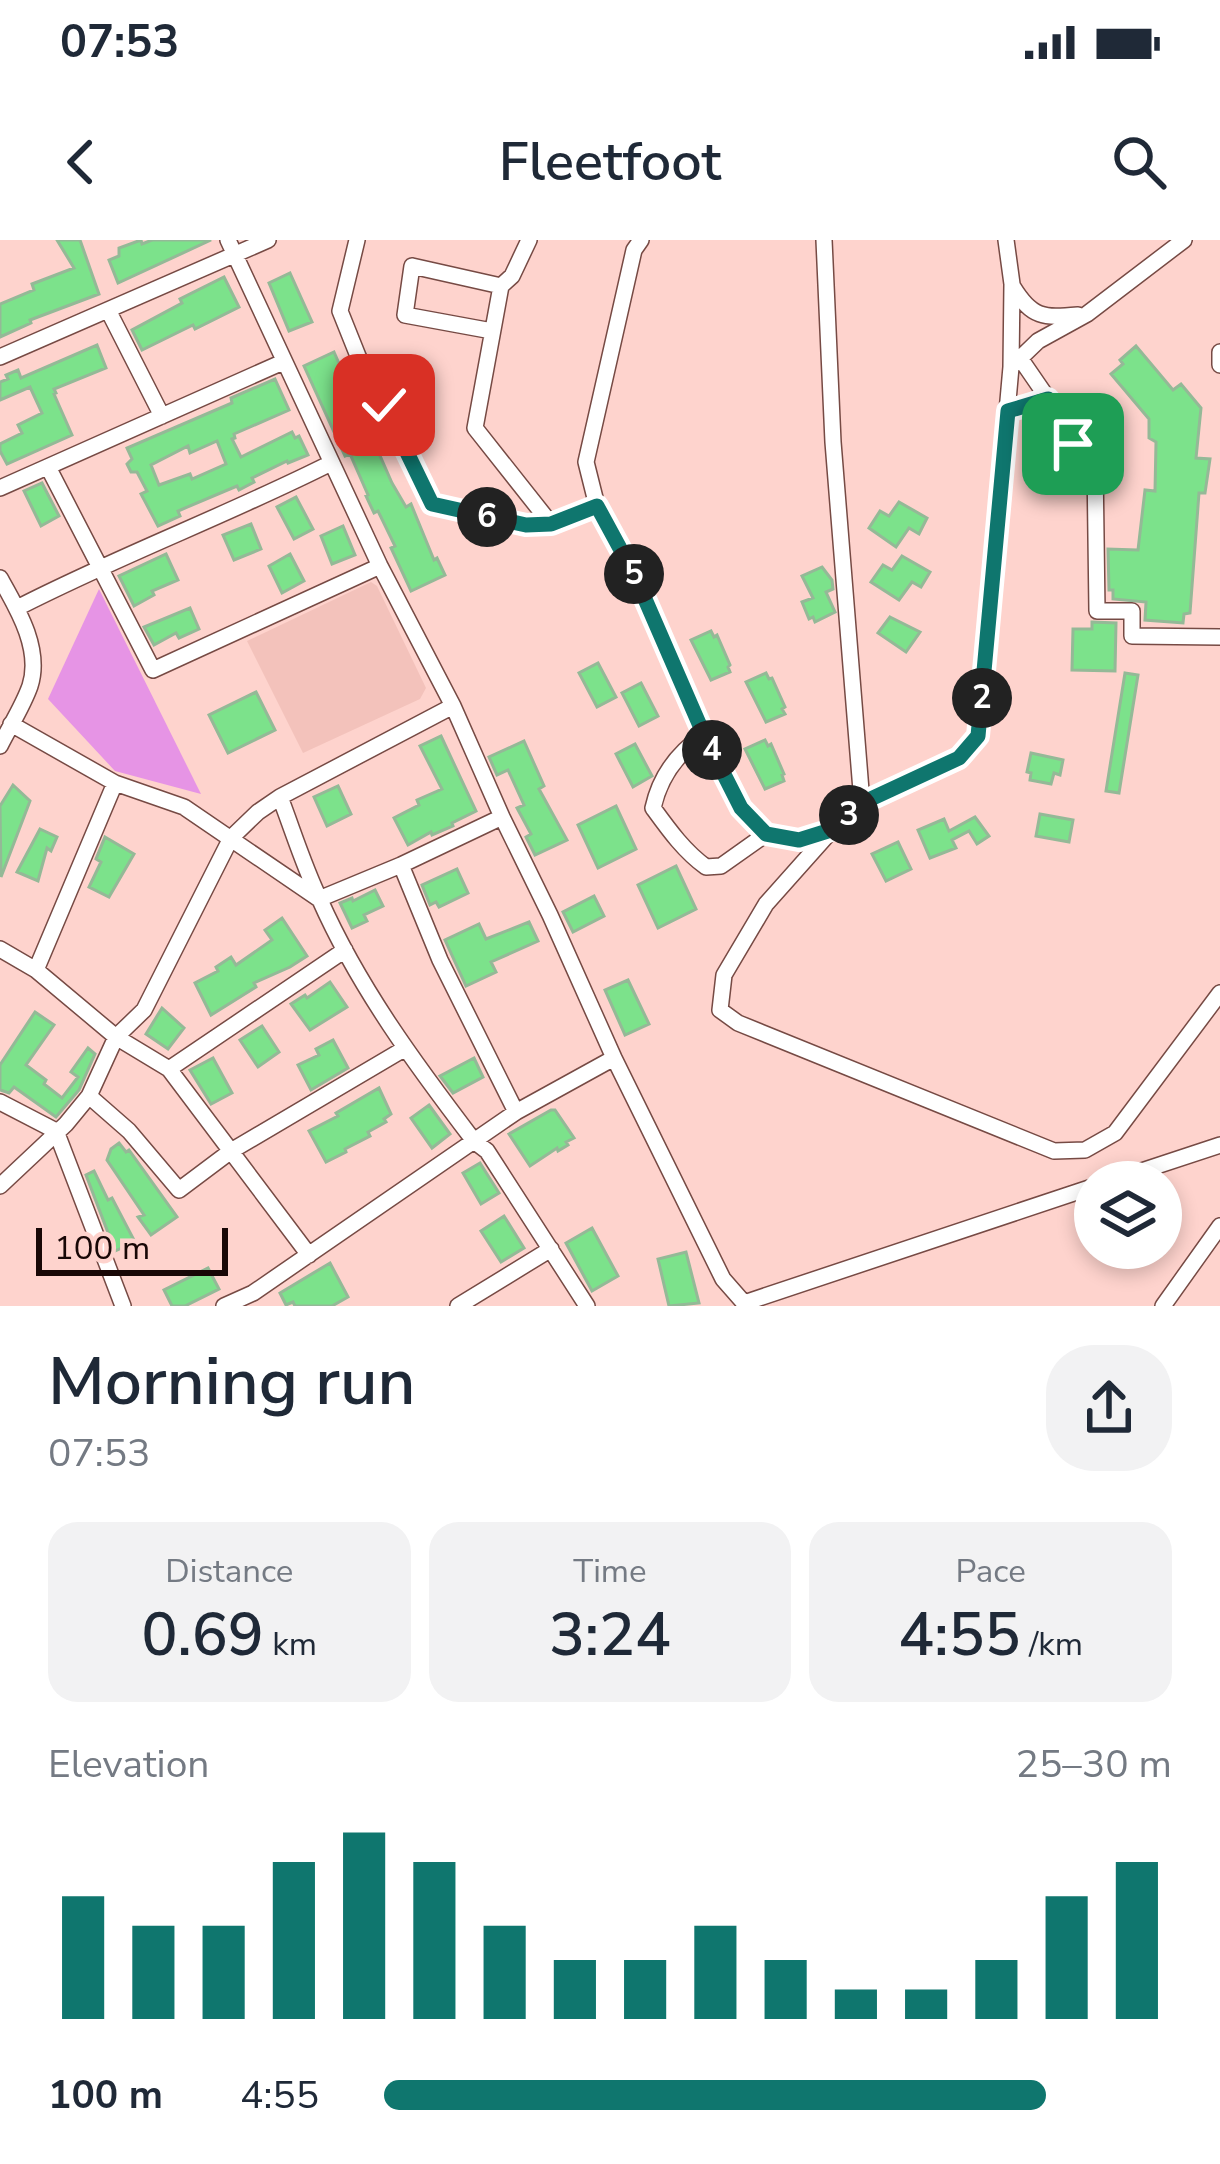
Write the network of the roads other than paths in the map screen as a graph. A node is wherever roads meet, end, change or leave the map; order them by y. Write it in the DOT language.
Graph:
graph roads {
  1 [pos="268,240"];
  2 [pos="357,240"];
  3 [pos="529,240"];
  4 [pos="641,240"];
  5 [pos="824,240"];
  6 [pos="1006,240"];
  7 [pos="1184,240"];
  8 [pos="232,248"];
  9 [pos="1012,284"];
  10 [pos="500,286"];
  11 [pos="108,310"];
  12 [pos="1087,314"];
  13 [pos="492,331"];
  14 [pos="1220,352"];
  15 [pos="0,357"];
  16 [pos="283,362"];
  17 [pos="1016,363"];
  18 [pos="1220,365"];
  19 [pos="365,369"];
  20 [pos="1048,399"];
  21 [pos="1008,411"];
  22 [pos="162,416"];
  23 [pos="1075,438"];
  24 [pos="408,452"];
  25 [pos="331,463"];
  26 [pos="1095,463"];
  27 [pos="48,467"];
  28 [pos="0,488"];
  29 [pos="597,506"];
  30 [pos="551,524"];
  31 [pos="380,566"];
  32 [pos="100,568"];
  33 [pos="0,578"];
  34 [pos="17,608"];
  35 [pos="1220,637"];
  36 [pos="454,706"];
  37 [pos="10,724"];
  38 [pos="704,735"];
  39 [pos="0,746"];
  40 [pos="115,783"];
  41 [pos="280,796"];
  42 [pos="862,803"];
  43 [pos="502,817"];
  44 [pos="831,830"];
  45 [pos="766,834"];
  46 [pos="231,838"];
  47 [pos="401,865"];
  48 [pos="319,899"];
  49 [pos="0,949"];
  50 [pos="345,950"];
  51 [pos="36,970"];
  52 [pos="1220,993"];
  53 [pos="116,1037"];
  54 [pos="404,1049"];
  55 [pos="614,1058"];
  56 [pos="169,1069"];
  57 [pos="89,1096"];
  58 [pos="0,1102"];
  59 [pos="516,1112"];
  60 [pos="56,1131"];
  61 [pos="474,1141"];
  62 [pos="1220,1144"];
  63 [pos="231,1151"];
  64 [pos="1170,1161"];
  65 [pos="0,1186"];
  66 [pos="1074,1193"];
  67 [pos="1220,1226"];
  68 [pos="550,1249"];
  69 [pos="309,1255"];
  70 [pos="1174,1290"];
  71 [pos="742,1305"];
  72 [pos="123,1306"];
  73 [pos="224,1306"];
  74 [pos="458,1306"];
  75 [pos="587,1306"];
  76 [pos="1163,1306"];
  77 [pos="1186,1306"];
  1 -- 8 [label="street"];
  2 -- 19 [label="street"];
  3 -- 10 [label="street"];
  4 -- 29 [label="street"];
  5 -- 42 [label="street"];
  6 -- 9 [label="street"];
  7 -- 12 [label="street"];
  8 -- 11 [label="street"];
  8 -- 16 [label="street"];
  9 -- 12 [label="street"];
  9 -- 17 [label="street"];
  10 -- 13 [label="street"];
  10 -- 13 [label="street"];
  11 -- 15 [label="street"];
  11 -- 22 [label="street"];
  12 -- 17 [label="street"];
  13 -- 30 [label="street"];
  14 -- 18 [label="street"];
  16 -- 22 [label="street"];
  16 -- 25 [label="street"];
  17 -- 20 [label="street"];
  17 -- 21 [label="street"];
  19 -- 24 [label="street"];
  19 -- 24 [label="street"];
  20 -- 21 [label="street"];
  20 -- 23 [label="street"];
  21 -- 42 [label="street"];
  22 -- 27 [label="street"];
  23 -- 26 [label="street"];
  23 -- 26 [label="street"];
  24 -- 30 [label="street"];
  25 -- 31 [label="street"];
  25 -- 32 [label="street"];
  26 -- 35 [label="street"];
  27 -- 28 [label="street"];
  27 -- 32 [label="street"];
  29 -- 30 [label="street"];
  29 -- 38 [label="street"];
  31 -- 32 [label="street"];
  31 -- 36 [label="street"];
  32 -- 34 [label="street"];
  33 -- 34 [label="street"];
  34 -- 37 [label="street"];
  36 -- 41 [label="street"];
  36 -- 43 [label="street"];
  37 -- 39 [label="street"];
  37 -- 40 [label="street"];
  38 -- 45 [label="street"];
  38 -- 45 [label="street"];
  40 -- 46 [label="street"];
  40 -- 51 [label="street"];
  41 -- 46 [label="street"];
  41 -- 48 [label="street"];
  42 -- 44 [label="street"];
  43 -- 47 [label="street"];
  43 -- 55 [label="street"];
  44 -- 45 [label="street"];
  44 -- 52 [label="street"];
  46 -- 48 [label="street"];
  46 -- 53 [label="street"];
  47 -- 48 [label="street"];
  47 -- 59 [label="street"];
  48 -- 50 [label="street"];
  49 -- 51 [label="street"];
  50 -- 54 [label="street"];
  50 -- 56 [label="street"];
  51 -- 53 [label="street"];
  53 -- 56 [label="street"];
  53 -- 57 [label="street"];
  54 -- 61 [label="street"];
  54 -- 63 [label="street"];
  55 -- 59 [label="street"];
  55 -- 71 [label="street"];
  56 -- 63 [label="street"];
  57 -- 60 [label="street"];
  57 -- 63 [label="street"];
  58 -- 60 [label="street"];
  59 -- 61 [label="street"];
  60 -- 65 [label="street"];
  60 -- 72 [label="street"];
  61 -- 68 [label="street"];
  61 -- 69 [label="street"];
  62 -- 64 [label="street"];
  63 -- 69 [label="street"];
  66 -- 71 [label="street"];
  67 -- 70 [label="street"];
  68 -- 74 [label="street"];
  68 -- 75 [label="street"];
  69 -- 73 [label="street"];
  70 -- 76 [label="street"];
  70 -- 77 [label="street"];
}
